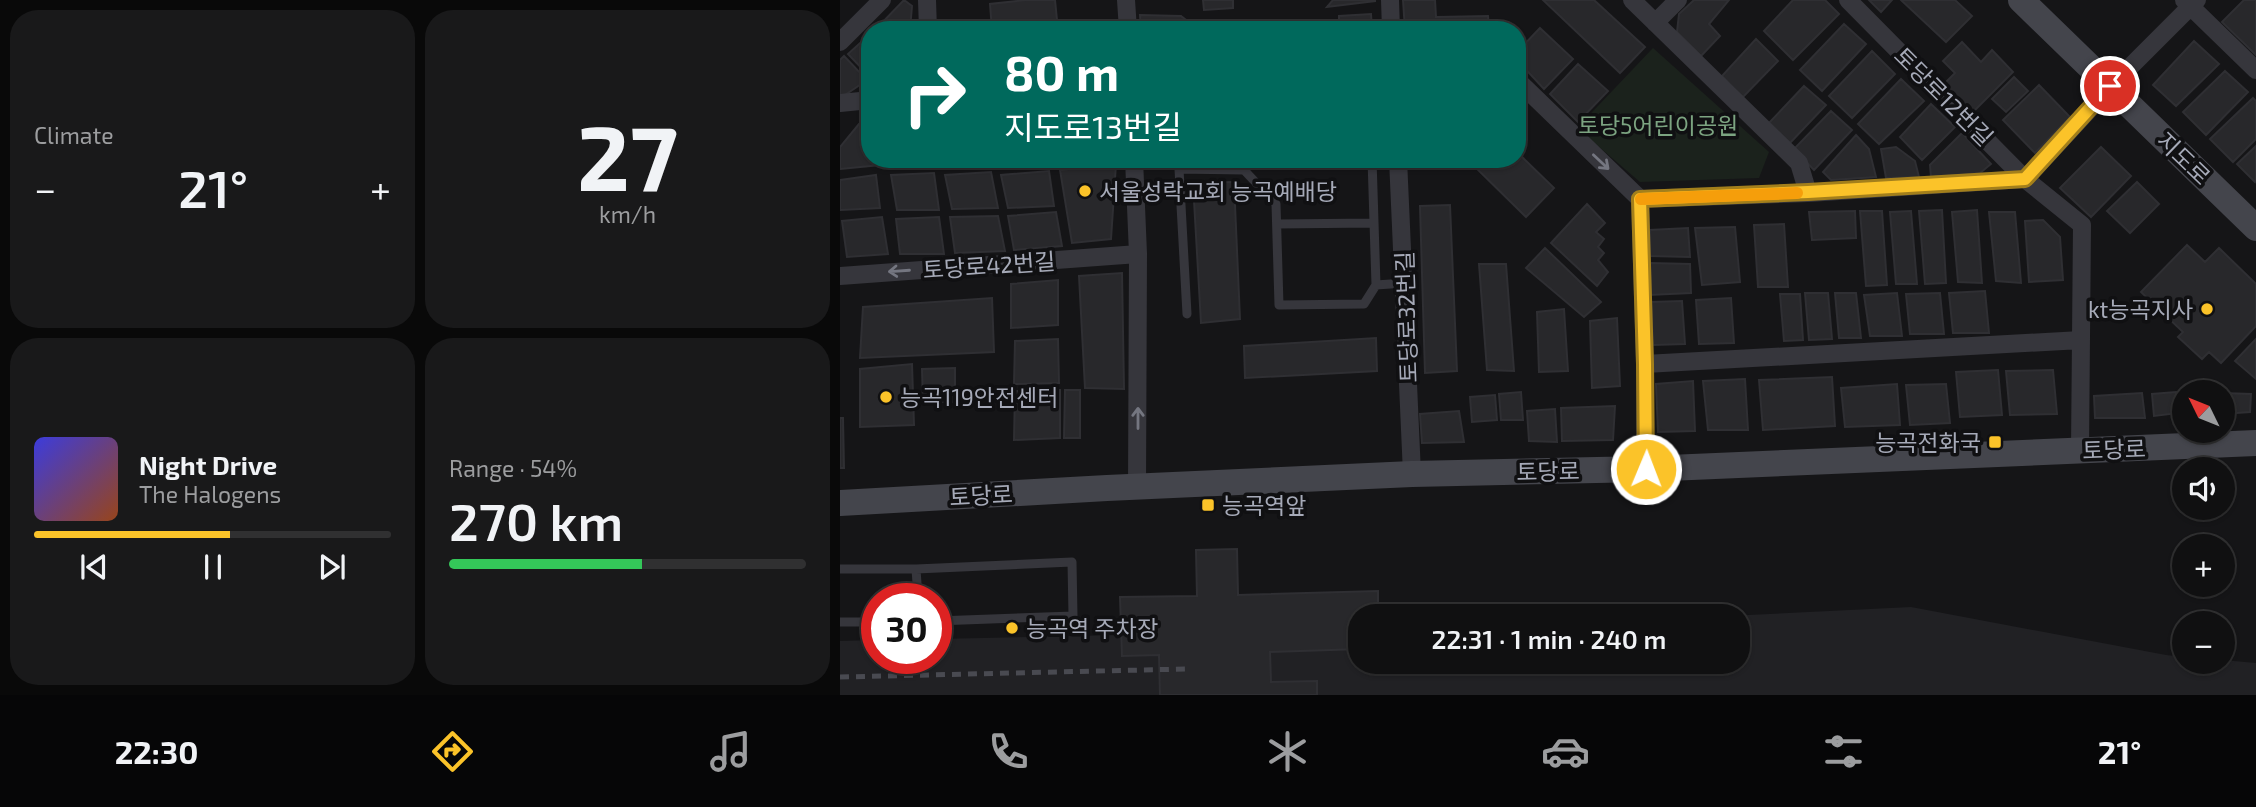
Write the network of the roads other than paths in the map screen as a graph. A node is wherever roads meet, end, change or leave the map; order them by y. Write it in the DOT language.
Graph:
graph roads {
  1 [pos="882,0"];
  2 [pos="927,0"];
  3 [pos="1126,0"];
  4 [pos="1390,0"];
  5 [pos="1632,0"];
  6 [pos="1678,0"];
  7 [pos="1848,0"];
  8 [pos="2021,0"];
  9 [pos="2190,2"];
  10 [pos="928,21"];
  11 [pos="1127,21"];
  12 [pos="1391,21"];
  13 [pos="1655,23"];
  14 [pos="840,42"];
  15 [pos="2256,70"];
  16 [pos="2110,86"];
  17 [pos="1526,89"];
  18 [pos="861,101"];
  19 [pos="840,103"];
  20 [pos="1134,168"];
  21 [pos="1373,168"];
  22 [pos="1399,168"];
  23 [pos="1224,170"];
  24 [pos="2025,179"];
  25 [pos="1808,192"];
  26 [pos="1640,199"];
  27 [pos="1374,223"];
  28 [pos="1277,224"];
  29 [pos="2256,228"];
  30 [pos="1138,254"];
  31 [pos="840,275"];
  32 [pos="1405,283"];
  33 [pos="1376,285"];
  34 [pos="1186,314"];
  35 [pos="2081,340"];
  36 [pos="1645,364"];
  37 [pos="2256,443"];
  38 [pos="2080,450"];
  39 [pos="1646,469"];
  40 [pos="1412,474"];
  41 [pos="1137,487"];
  42 [pos="840,503"];
  43 [pos="840,569"];
  44 [pos="916,569"];
  45 [pos="917,583"];
  46 [pos="952,620"];
  47 [pos="840,622"];
  48 [pos="861,622"];
  1 -- 14 [label="street"];
  2 -- 10 [label="street"];
  3 -- 11 [label="street"];
  4 -- 12 [label="street"];
  5 -- 13 [label="street"];
  6 -- 13 [label="street"];
  7 -- 24 [label="street, 토당로12번길"];
  8 -- 16 [label="main road, 지도로"];
  9 -- 15 [label="street"];
  9 -- 16 [label="street"];
  13 -- 25 [label="street"];
  16 -- 24 [label="street"];
  16 -- 29 [label="main road, 지도로"];
  17 -- 26 [label="street, one-way"];
  18 -- 19 [label="street"];
  20 -- 30 [label="street"];
  21 -- 27 [label="lane"];
  22 -- 32 [label="street, 토당로32번길"];
  23 -- 28 [label="lane"];
  23 -- 34 [label="lane"];
  24 -- 25 [label="street"];
  24 -- 35 [label="street, 토당로12번길"];
  25 -- 26 [label="street"];
  26 -- 36 [label="street"];
  27 -- 28 [label="lane"];
  27 -- 33 [label="lane"];
  28 -- 33 [label="lane"];
  30 -- 31 [label="street, 토당로42번길, one-way"];
  41 -- 30 [label="street, one-way"];
  32 -- 33 [label="lane"];
  32 -- 40 [label="street, 토당로32번길"];
  35 -- 36 [label="street"];
  35 -- 38 [label="street, 토당로12번길"];
  36 -- 39 [label="street"];
  37 -- 38 [label="main road, 토당로"];
  38 -- 39 [label="main road, 토당로"];
  39 -- 40 [label="main road, 토당로"];
  40 -- 41 [label="main road, 토당로"];
  41 -- 42 [label="main road, 토당로"];
  43 -- 44 [label="lane"];
  44 -- 45 [label="lane"];
  44 -- 46 [label="lane"];
  47 -- 48 [label="lane"];
}
